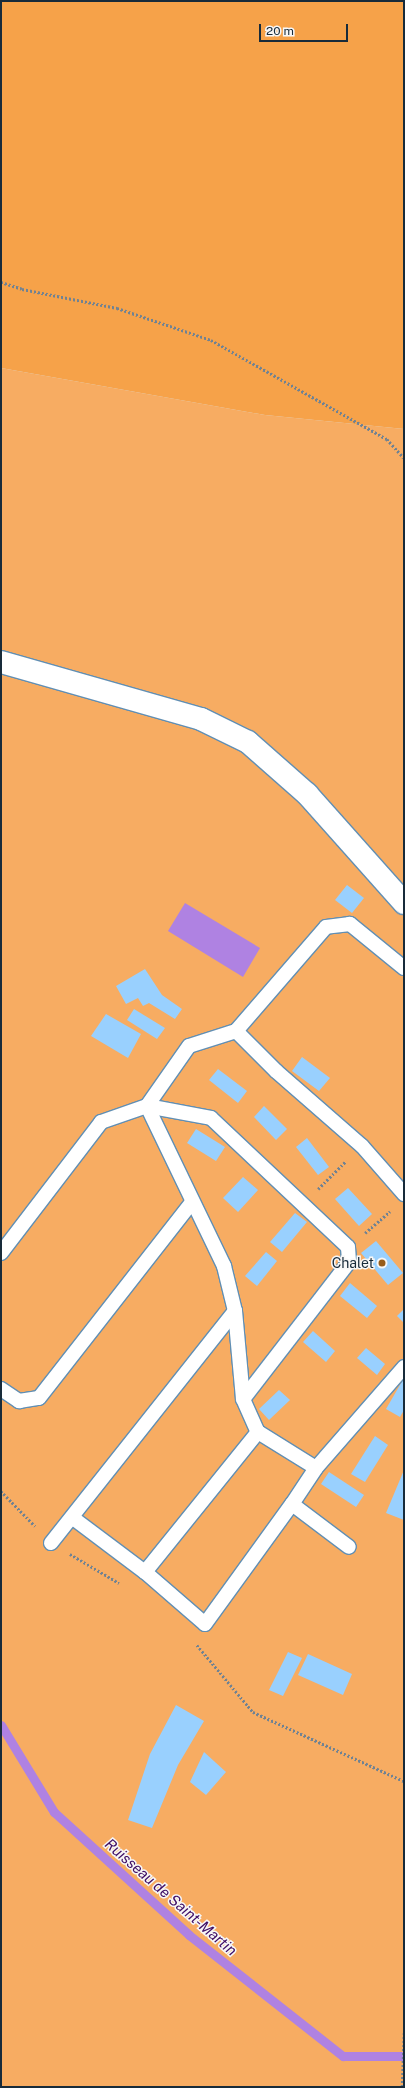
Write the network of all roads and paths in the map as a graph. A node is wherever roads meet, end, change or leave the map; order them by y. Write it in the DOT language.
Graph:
graph roads {
  1 [pos="1,282"];
  2 [pos="404,458"];
  3 [pos="1,662"];
  4 [pos="404,903"];
  5 [pos="404,968"];
  6 [pos="236,1031"];
  7 [pos="147,1106"];
  8 [pos="362,1146"];
  9 [pos="404,1194"];
  10 [pos="192,1202"];
  11 [pos="303,1204"];
  12 [pos="393,1209"];
  13 [pos="348,1247"];
  14 [pos="1,1253"];
  15 [pos="235,1311"];
  16 [pos="404,1367"];
  17 [pos="1,1389"];
  18 [pos="243,1399"];
  19 [pos="258,1432"];
  20 [pos="316,1468"];
  21 [pos="1,1491"];
  22 [pos="292,1504"];
  23 [pos="72,1518"];
  24 [pos="51,1542"];
  25 [pos="349,1547"];
  26 [pos="145,1572"];
  27 [pos="124,1586"];
  28 [pos="195,1643"];
  29 [pos="404,1781"];
  30 [pos="404,2032"];
  31 [pos="403,2035"];
  32 [pos="402,2087"];
  1 -- 2 [label="path"];
  3 -- 4 [label="street"];
  5 -- 6 [label="lane"];
  6 -- 7 [label="lane"];
  6 -- 8 [label="lane"];
  7 -- 10 [label="lane"];
  7 -- 11 [label="lane"];
  7 -- 14 [label="lane"];
  8 -- 9 [label="lane"];
  8 -- 11 [label="path"];
  10 -- 15 [label="lane"];
  10 -- 17 [label="lane"];
  11 -- 13 [label="lane"];
  12 -- 13 [label="path"];
  13 -- 18 [label="lane"];
  15 -- 18 [label="lane"];
  15 -- 23 [label="lane"];
  16 -- 20 [label="lane"];
  18 -- 19 [label="lane"];
  19 -- 20 [label="lane"];
  19 -- 26 [label="lane"];
  20 -- 22 [label="lane"];
  21 -- 24 [label="path"];
  22 -- 25 [label="lane"];
  22 -- 26 [label="lane"];
  23 -- 24 [label="lane"];
  23 -- 26 [label="lane"];
  24 -- 27 [label="path"];
  28 -- 29 [label="path"];
  30 -- 31 [label="path"];
  31 -- 32 [label="path"];
}
